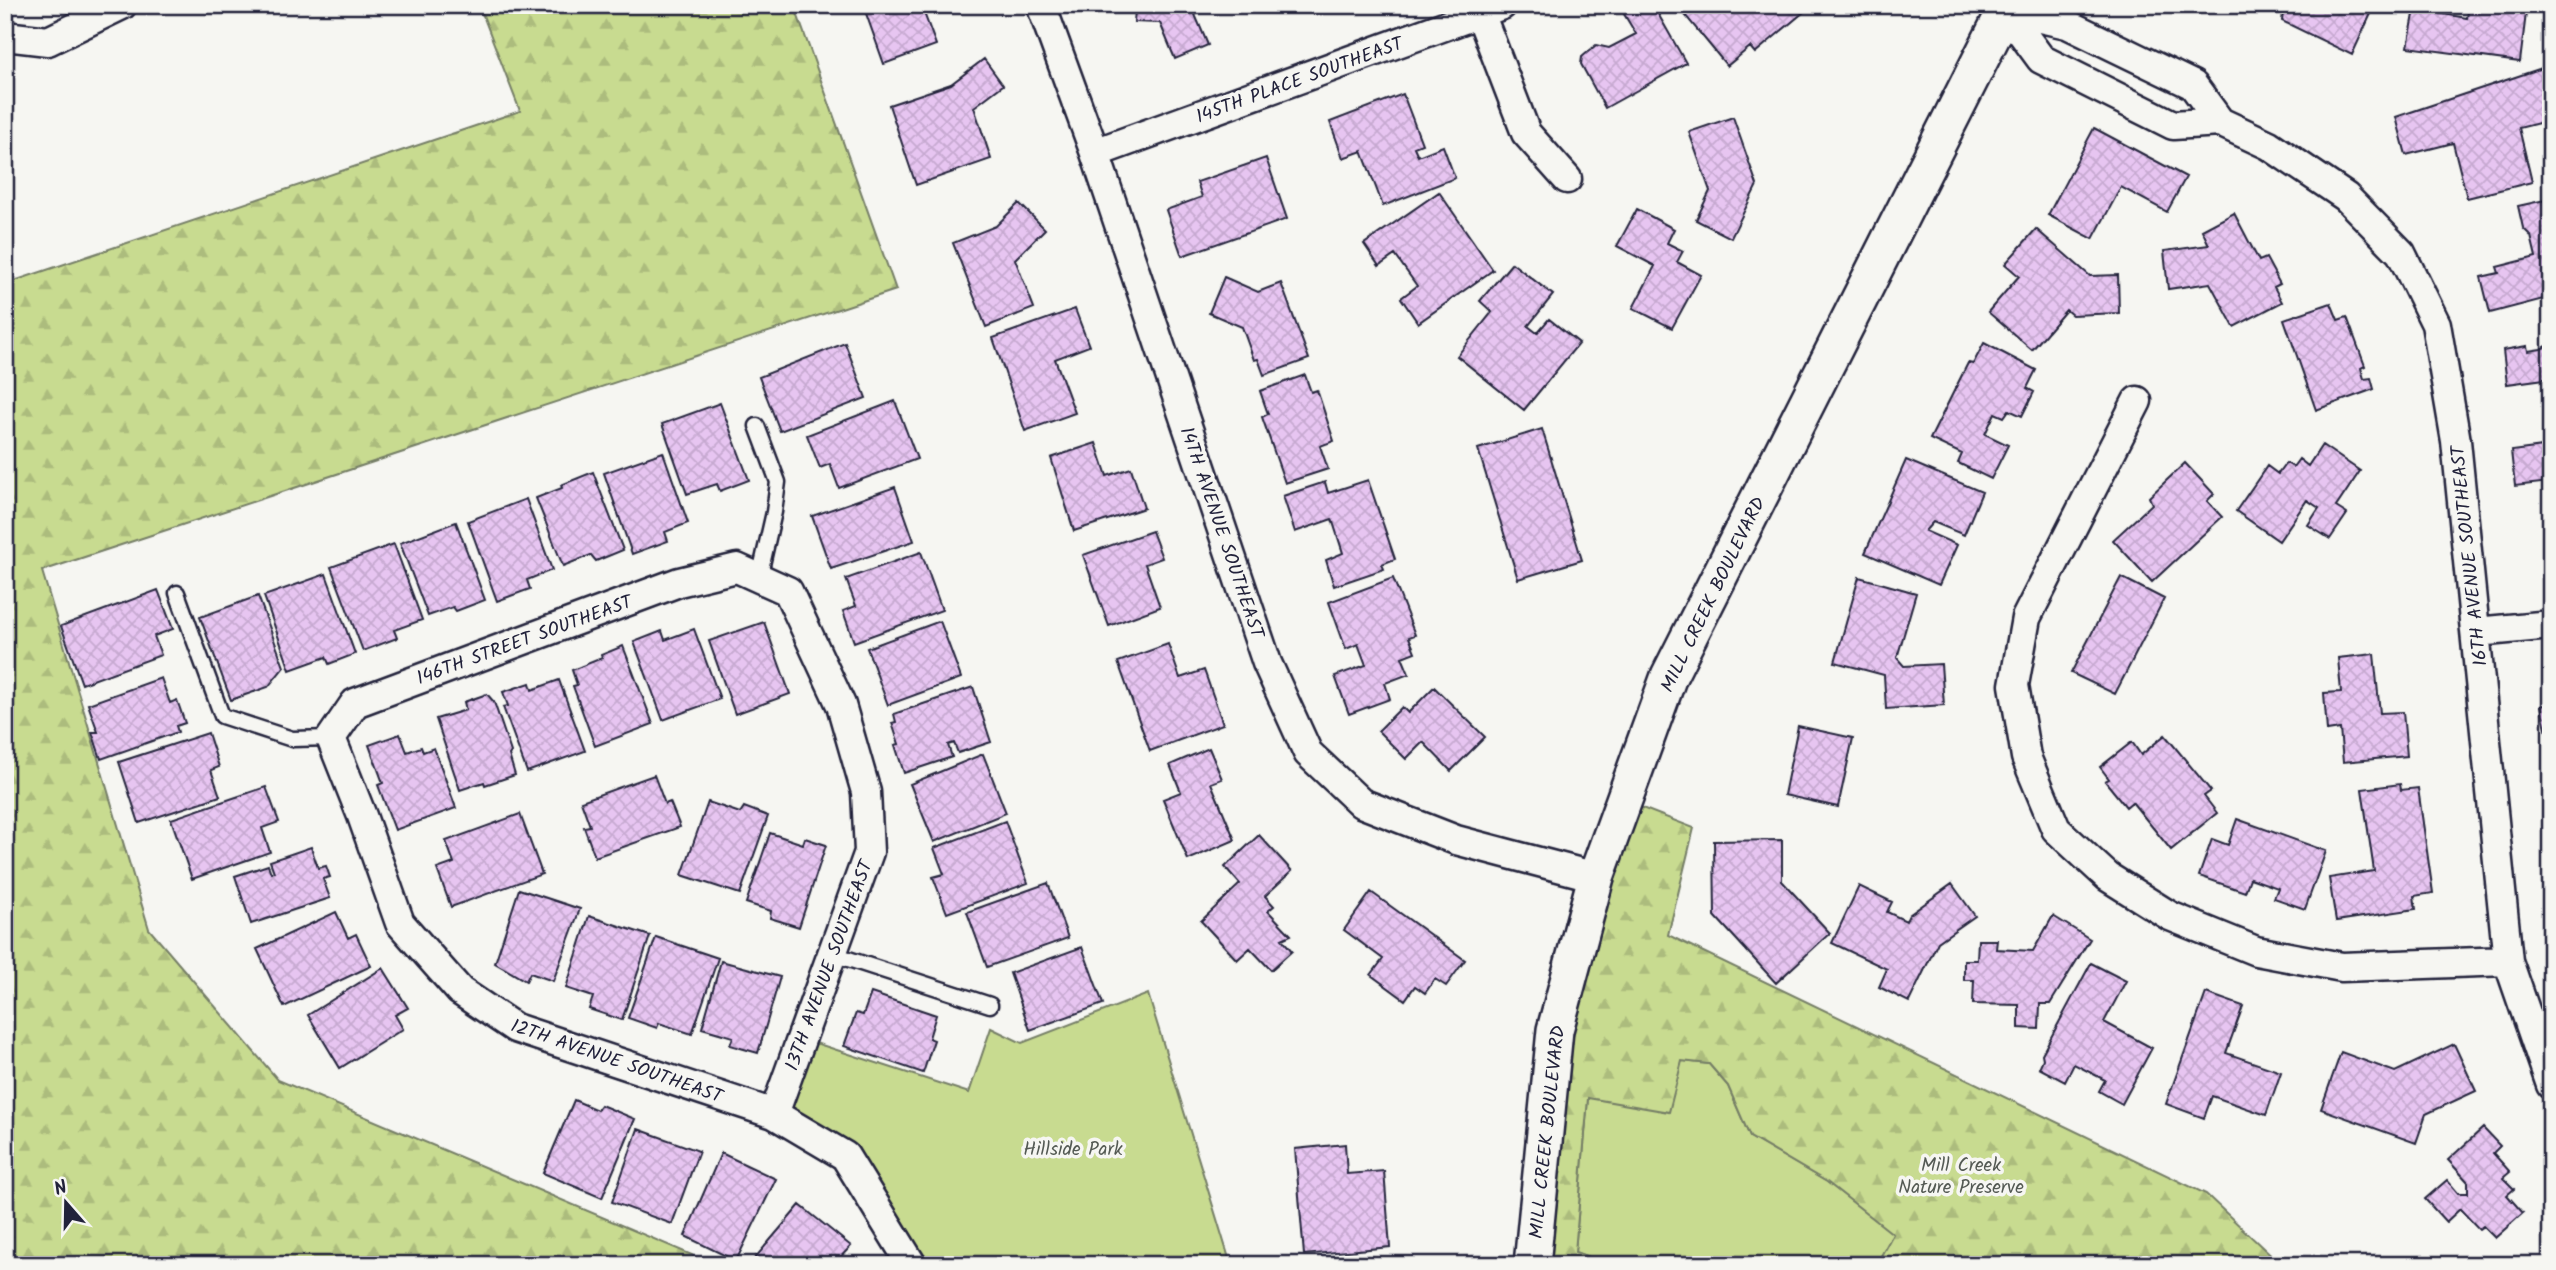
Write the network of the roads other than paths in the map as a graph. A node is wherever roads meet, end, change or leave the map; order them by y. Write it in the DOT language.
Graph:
graph roads {
  1 [pos="122,5"];
  2 [pos="1041,5"];
  3 [pos="2006,7"];
  4 [pos="1491,9"];
  5 [pos="5,36"];
  6 [pos="2220,122"];
  7 [pos="1095,153"];
  8 [pos="1567,179"];
  9 [pos="2137,401"];
  10 [pos="757,426"];
  11 [pos="748,573"];
  12 [pos="177,593"];
  13 [pos="2551,625"];
  14 [pos="2476,632"];
  15 [pos="331,738"];
  16 [pos="1596,877"];
  17 [pos="833,954"];
  18 [pos="2508,961"];
  19 [pos="990,1005"];
  20 [pos="2551,1085"];
  21 [pos="774,1114"];
  22 [pos="912,1265"];
  23 [pos="1532,1265"];
  1 -- 5 [label="street"];
  2 -- 7 [label="street, 14TH AVENUE SOUTHEAST"];
  3 -- 6 [label="street, 16TH AVENUE SOUTHEAST"];
  3 -- 6 [label="street, 16TH AVENUE SOUTHEAST"];
  3 -- 16 [label="street, MILL CREEK BOULEVARD"];
  4 -- 7 [label="street, 145TH PLACE SOUTHEAST"];
  4 -- 8 [label="street"];
  6 -- 14 [label="street, 16TH AVENUE SOUTHEAST"];
  7 -- 16 [label="street, 14TH AVENUE SOUTHEAST"];
  9 -- 18 [label="street"];
  10 -- 11 [label="lane"];
  11 -- 15 [label="street, 146TH STREET SOUTHEAST"];
  11 -- 17 [label="street, 13TH AVENUE SOUTHEAST"];
  12 -- 15 [label="lane"];
  13 -- 14 [label="street"];
  14 -- 18 [label="street, 16TH AVENUE SOUTHEAST"];
  15 -- 21 [label="street, 12TH AVENUE SOUTHEAST"];
  16 -- 23 [label="street, MILL CREEK BOULEVARD"];
  17 -- 19 [label="lane"];
  17 -- 21 [label="street, 13TH AVENUE SOUTHEAST"];
  18 -- 20 [label="street, 16TH AVENUE SOUTHEAST"];
  21 -- 22 [label="street, 12TH AVENUE SOUTHEAST"];
}
